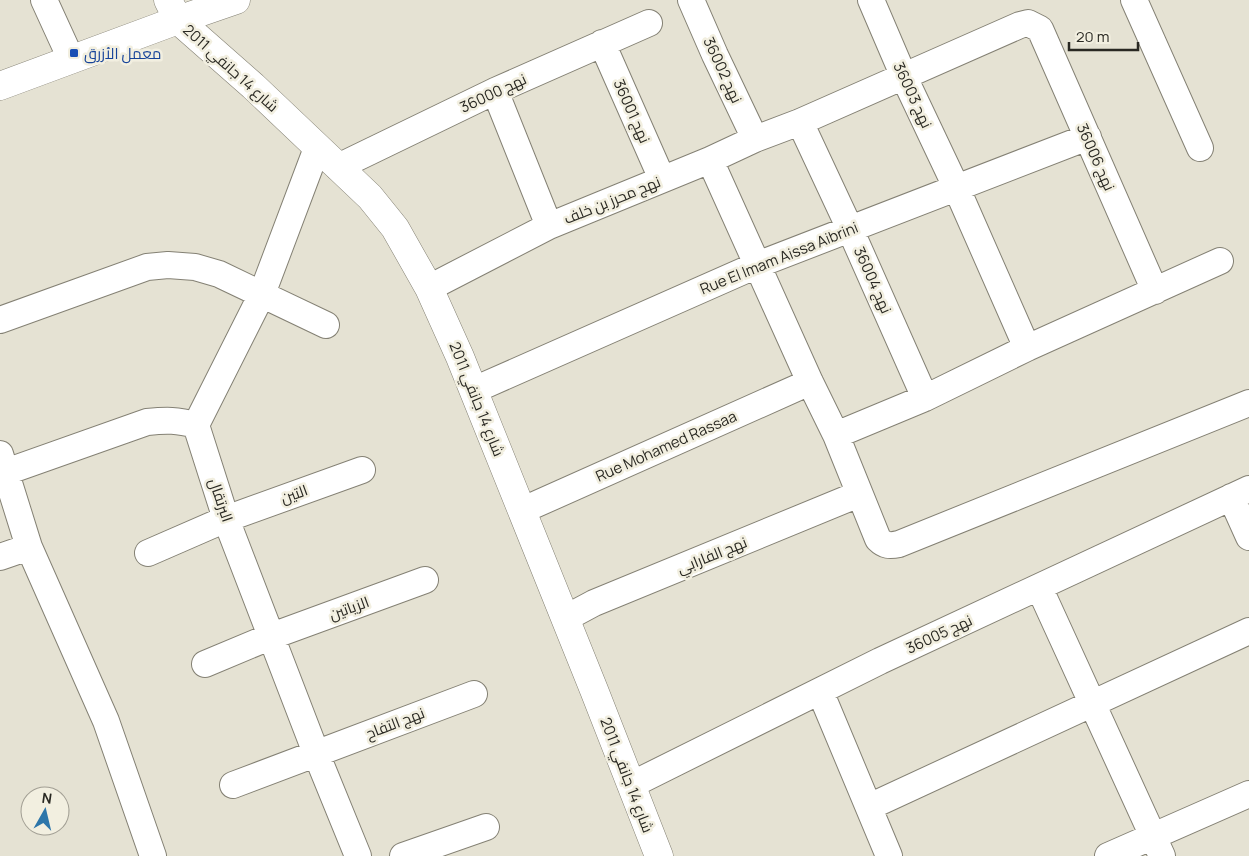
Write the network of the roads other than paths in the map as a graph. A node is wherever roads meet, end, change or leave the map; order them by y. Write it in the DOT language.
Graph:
graph roads {
  1 [pos="44,0"];
  2 [pos="236,0"];
  3 [pos="691,0"];
  4 [pos="871,0"];
  5 [pos="1134,0"];
  6 [pos="173,10"];
  7 [pos="649,23"];
  8 [pos="1035,26"];
  9 [pos="602,43"];
  10 [pos="71,59"];
  11 [pos="904,77"];
  12 [pos="0,86"];
  13 [pos="495,91"];
  14 [pos="800,122"];
  15 [pos="1088,138"];
  16 [pos="755,139"];
  17 [pos="317,148"];
  18 [pos="1200,148"];
  19 [pos="710,160"];
  20 [pos="338,167"];
  21 [pos="662,179"];
  22 [pos="957,189"];
  23 [pos="549,226"];
  24 [pos="850,229"];
  25 [pos="1220,261"];
  26 [pos="757,265"];
  27 [pos="429,288"];
  28 [pos="1155,291"];
  29 [pos="262,294"];
  30 [pos="0,320"];
  31 [pos="326,325"];
  32 [pos="1027,348"];
  33 [pos="810,382"];
  34 [pos="474,390"];
  35 [pos="922,391"];
  36 [pos="1249,403"];
  37 [pos="196,425"];
  38 [pos="836,435"];
  39 [pos="2,467"];
  40 [pos="362,470"];
  41 [pos="1240,493"];
  42 [pos="859,494"];
  43 [pos="523,510"];
  44 [pos="226,518"];
  45 [pos="1249,537"];
  46 [pos="28,547"];
  47 [pos="148,553"];
  48 [pos="0,557"];
  49 [pos="425,580"];
  50 [pos="1039,587"];
  51 [pos="566,618"];
  52 [pos="1249,631"];
  53 [pos="272,636"];
  54 [pos="205,664"];
  55 [pos="820,691"];
  56 [pos="474,694"];
  57 [pos="1092,704"];
  58 [pos="316,753"];
  59 [pos="233,785"];
  60 [pos="631,785"];
  61 [pos="1249,794"];
  62 [pos="868,807"];
  63 [pos="486,827"];
  64 [pos="1157,846"];
  65 [pos="153,856"];
  66 [pos="358,856"];
  67 [pos="404,856"];
  68 [pos="659,856"];
  69 [pos="889,856"];
  70 [pos="1108,856"];
  1 -- 10 [label="street"];
  2 -- 6 [label="street"];
  3 -- 16 [label="street, نهج 36002"];
  4 -- 11 [label="street, نهج 36003"];
  5 -- 18 [label="street"];
  6 -- 10 [label="street"];
  6 -- 17 [label="street, شارع 14 جانفي 2011"];
  7 -- 9 [label="street, نهج 36000"];
  8 -- 11 [label="street, نهج محرز بن خلف"];
  8 -- 15 [label="street, نهج 36006"];
  9 -- 13 [label="street, نهج 36000"];
  9 -- 21 [label="street, نهج 36001"];
  10 -- 12 [label="street"];
  11 -- 14 [label="street, نهج محرز بن خلف"];
  11 -- 22 [label="street, نهج 36003"];
  13 -- 20 [label="street, نهج 36000"];
  13 -- 23 [label="street"];
  14 -- 16 [label="street, نهج محرز بن خلف"];
  14 -- 24 [label="street, نهج 36004"];
  15 -- 22 [label="street, Rue El Imam Aissa Aibrini"];
  15 -- 28 [label="street, نهج 36006"];
  16 -- 19 [label="street, نهج محرز بن خلف"];
  17 -- 20 [label="street, شارع 14 جانفي 2011"];
  17 -- 29 [label="street"];
  19 -- 21 [label="street, نهج محرز بن خلف"];
  19 -- 26 [label="street"];
  20 -- 27 [label="street, شارع 14 جانفي 2011"];
  21 -- 23 [label="street, نهج محرز بن خلف"];
  22 -- 24 [label="street, Rue El Imam Aissa Aibrini"];
  22 -- 32 [label="street, نهج 36003"];
  23 -- 27 [label="street, نهج محرز بن خلف"];
  24 -- 26 [label="street, Rue El Imam Aissa Aibrini"];
  24 -- 35 [label="street, نهج 36004"];
  25 -- 28 [label="street"];
  26 -- 33 [label="street"];
  26 -- 34 [label="street, Rue El Imam Aissa Aibrini"];
  27 -- 34 [label="street, شارع 14 جانفي 2011"];
  28 -- 32 [label="street"];
  29 -- 30 [label="street"];
  29 -- 31 [label="street"];
  29 -- 37 [label="street"];
  32 -- 35 [label="street"];
  33 -- 38 [label="street"];
  33 -- 43 [label="street, Rue Mohamed Rassaa"];
  34 -- 43 [label="street, شارع 14 جانفي 2011"];
  35 -- 38 [label="street"];
  36 -- 42 [label="street"];
  37 -- 39 [label="street"];
  37 -- 44 [label="street, البرتقال"];
  38 -- 42 [label="street"];
  39 -- 46 [label="street"];
  40 -- 44 [label="street, التين"];
  41 -- 45 [label="street"];
  41 -- 50 [label="street, نهج 36005"];
  42 -- 51 [label="street, نهج الفارابي"];
  43 -- 51 [label="street, شارع 14 جانفي 2011"];
  44 -- 47 [label="street, التين"];
  44 -- 53 [label="street, البرتقال"];
  46 -- 48 [label="street"];
  46 -- 65 [label="street"];
  49 -- 53 [label="street, الزياتين"];
  50 -- 55 [label="street, نهج 36005"];
  50 -- 57 [label="street"];
  51 -- 60 [label="street, شارع 14 جانفي 2011"];
  52 -- 57 [label="street"];
  53 -- 54 [label="street, الزياتين"];
  53 -- 58 [label="street, البرتقال"];
  55 -- 60 [label="street, نهج 36005"];
  55 -- 62 [label="street"];
  56 -- 58 [label="street, نهج التفاح"];
  57 -- 62 [label="street"];
  57 -- 64 [label="street"];
  58 -- 59 [label="street, نهج التفاح"];
  58 -- 66 [label="street, البرتقال"];
  60 -- 68 [label="street, شارع 14 جانفي 2011"];
  61 -- 64 [label="street"];
  62 -- 69 [label="street"];
  63 -- 67 [label="street"];
  64 -- 70 [label="street"];
}
